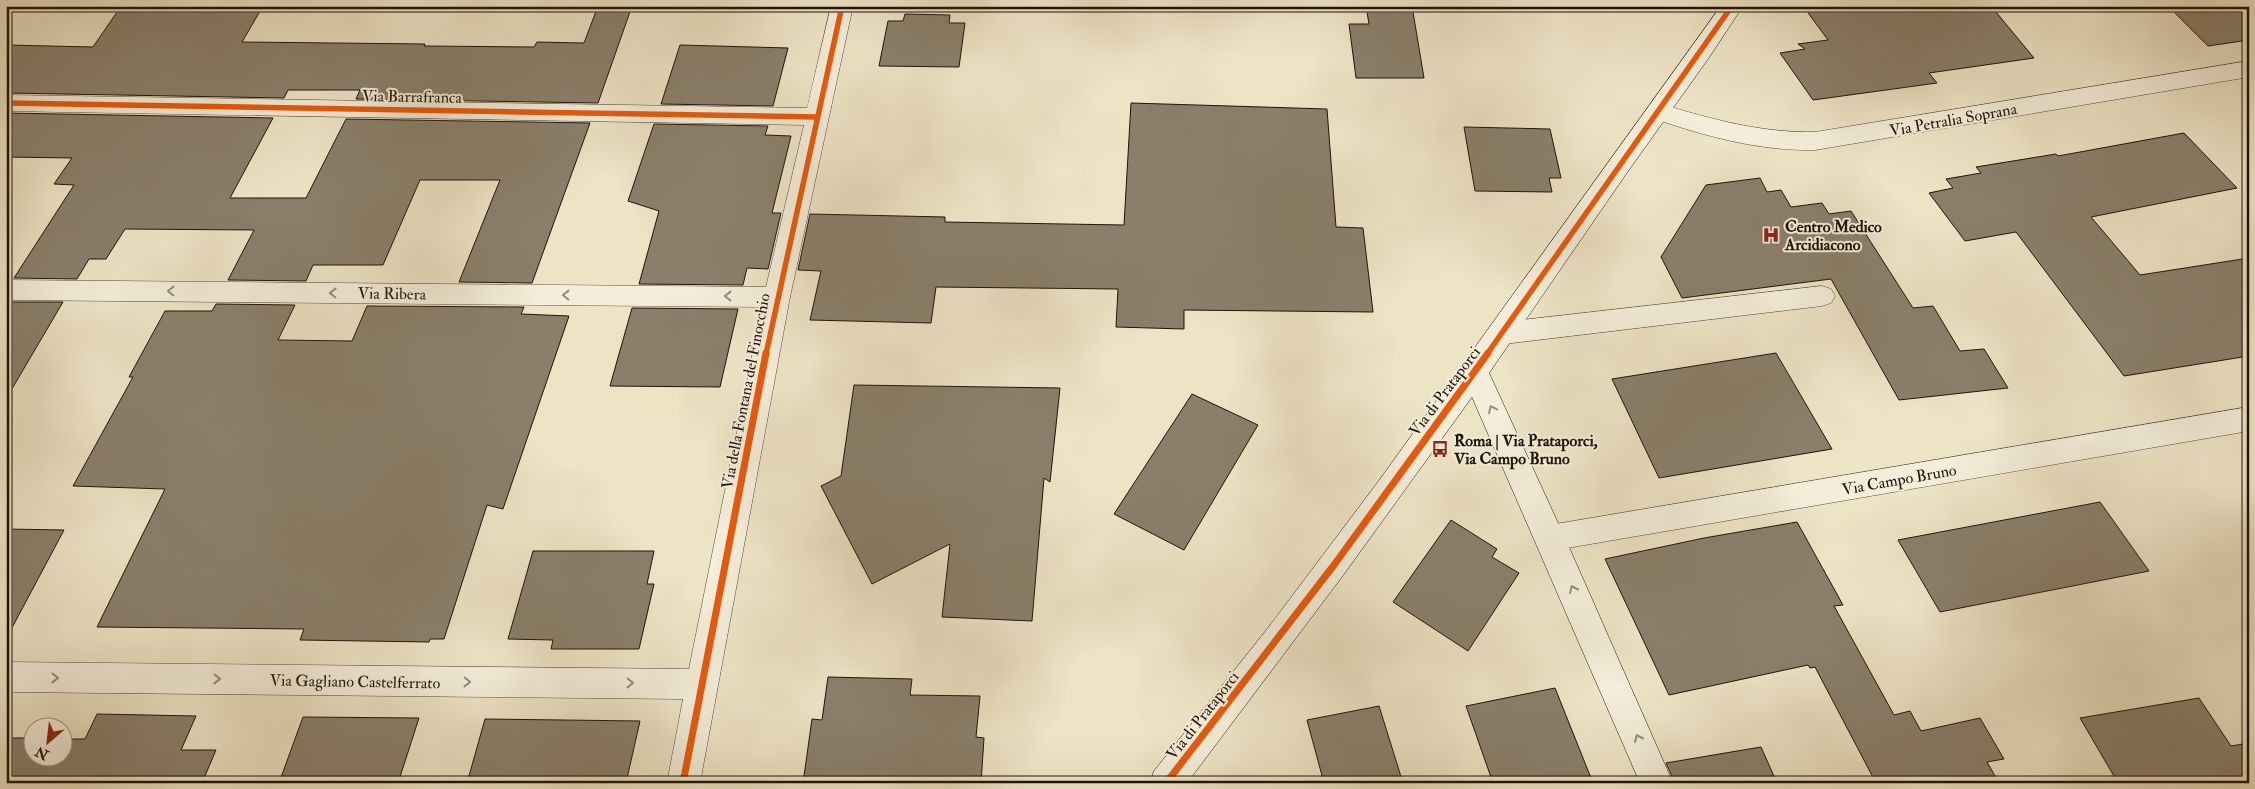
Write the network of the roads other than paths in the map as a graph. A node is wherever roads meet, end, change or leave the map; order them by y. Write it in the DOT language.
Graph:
graph roads {
  1 [pos="842,6"];
  2 [pos="1732,6"];
  3 [pos="2249,69"];
  4 [pos="6,104"];
  5 [pos="1660,112"];
  6 [pos="817,117"];
  7 [pos="6,290"];
  8 [pos="1822,296"];
  9 [pos="777,297"];
  10 [pos="1504,333"];
  11 [pos="1475,373"];
  12 [pos="2249,419"];
  13 [pos="1550,538"];
  14 [pos="6,678"];
  15 [pos="703,684"];
  16 [pos="682,783"];
  17 [pos="1166,783"];
  18 [pos="1657,783"];
  1 -- 6 [label="street, Via della Fontana del Finocchio"];
  2 -- 5 [label="street, Via di Prataporci"];
  3 -- 5 [label="street, Via Petralia Soprana"];
  4 -- 6 [label="street, Via Barrafranca"];
  5 -- 10 [label="street, Via di Prataporci"];
  6 -- 9 [label="street, Via della Fontana del Finocchio"];
  9 -- 7 [label="street, Via Ribera, one-way"];
  8 -- 10 [label="street"];
  9 -- 15 [label="street, Via della Fontana del Finocchio"];
  10 -- 11 [label="street, Via di Prataporci"];
  13 -- 11 [label="street, one-way"];
  11 -- 17 [label="street, Via di Prataporci"];
  12 -- 13 [label="street, Via Campo Bruno"];
  18 -- 13 [label="street, one-way"];
  14 -- 15 [label="street, Via Gagliano Castelferrato, one-way"];
  15 -- 16 [label="street, Via della Fontana del Finocchio"];
}
